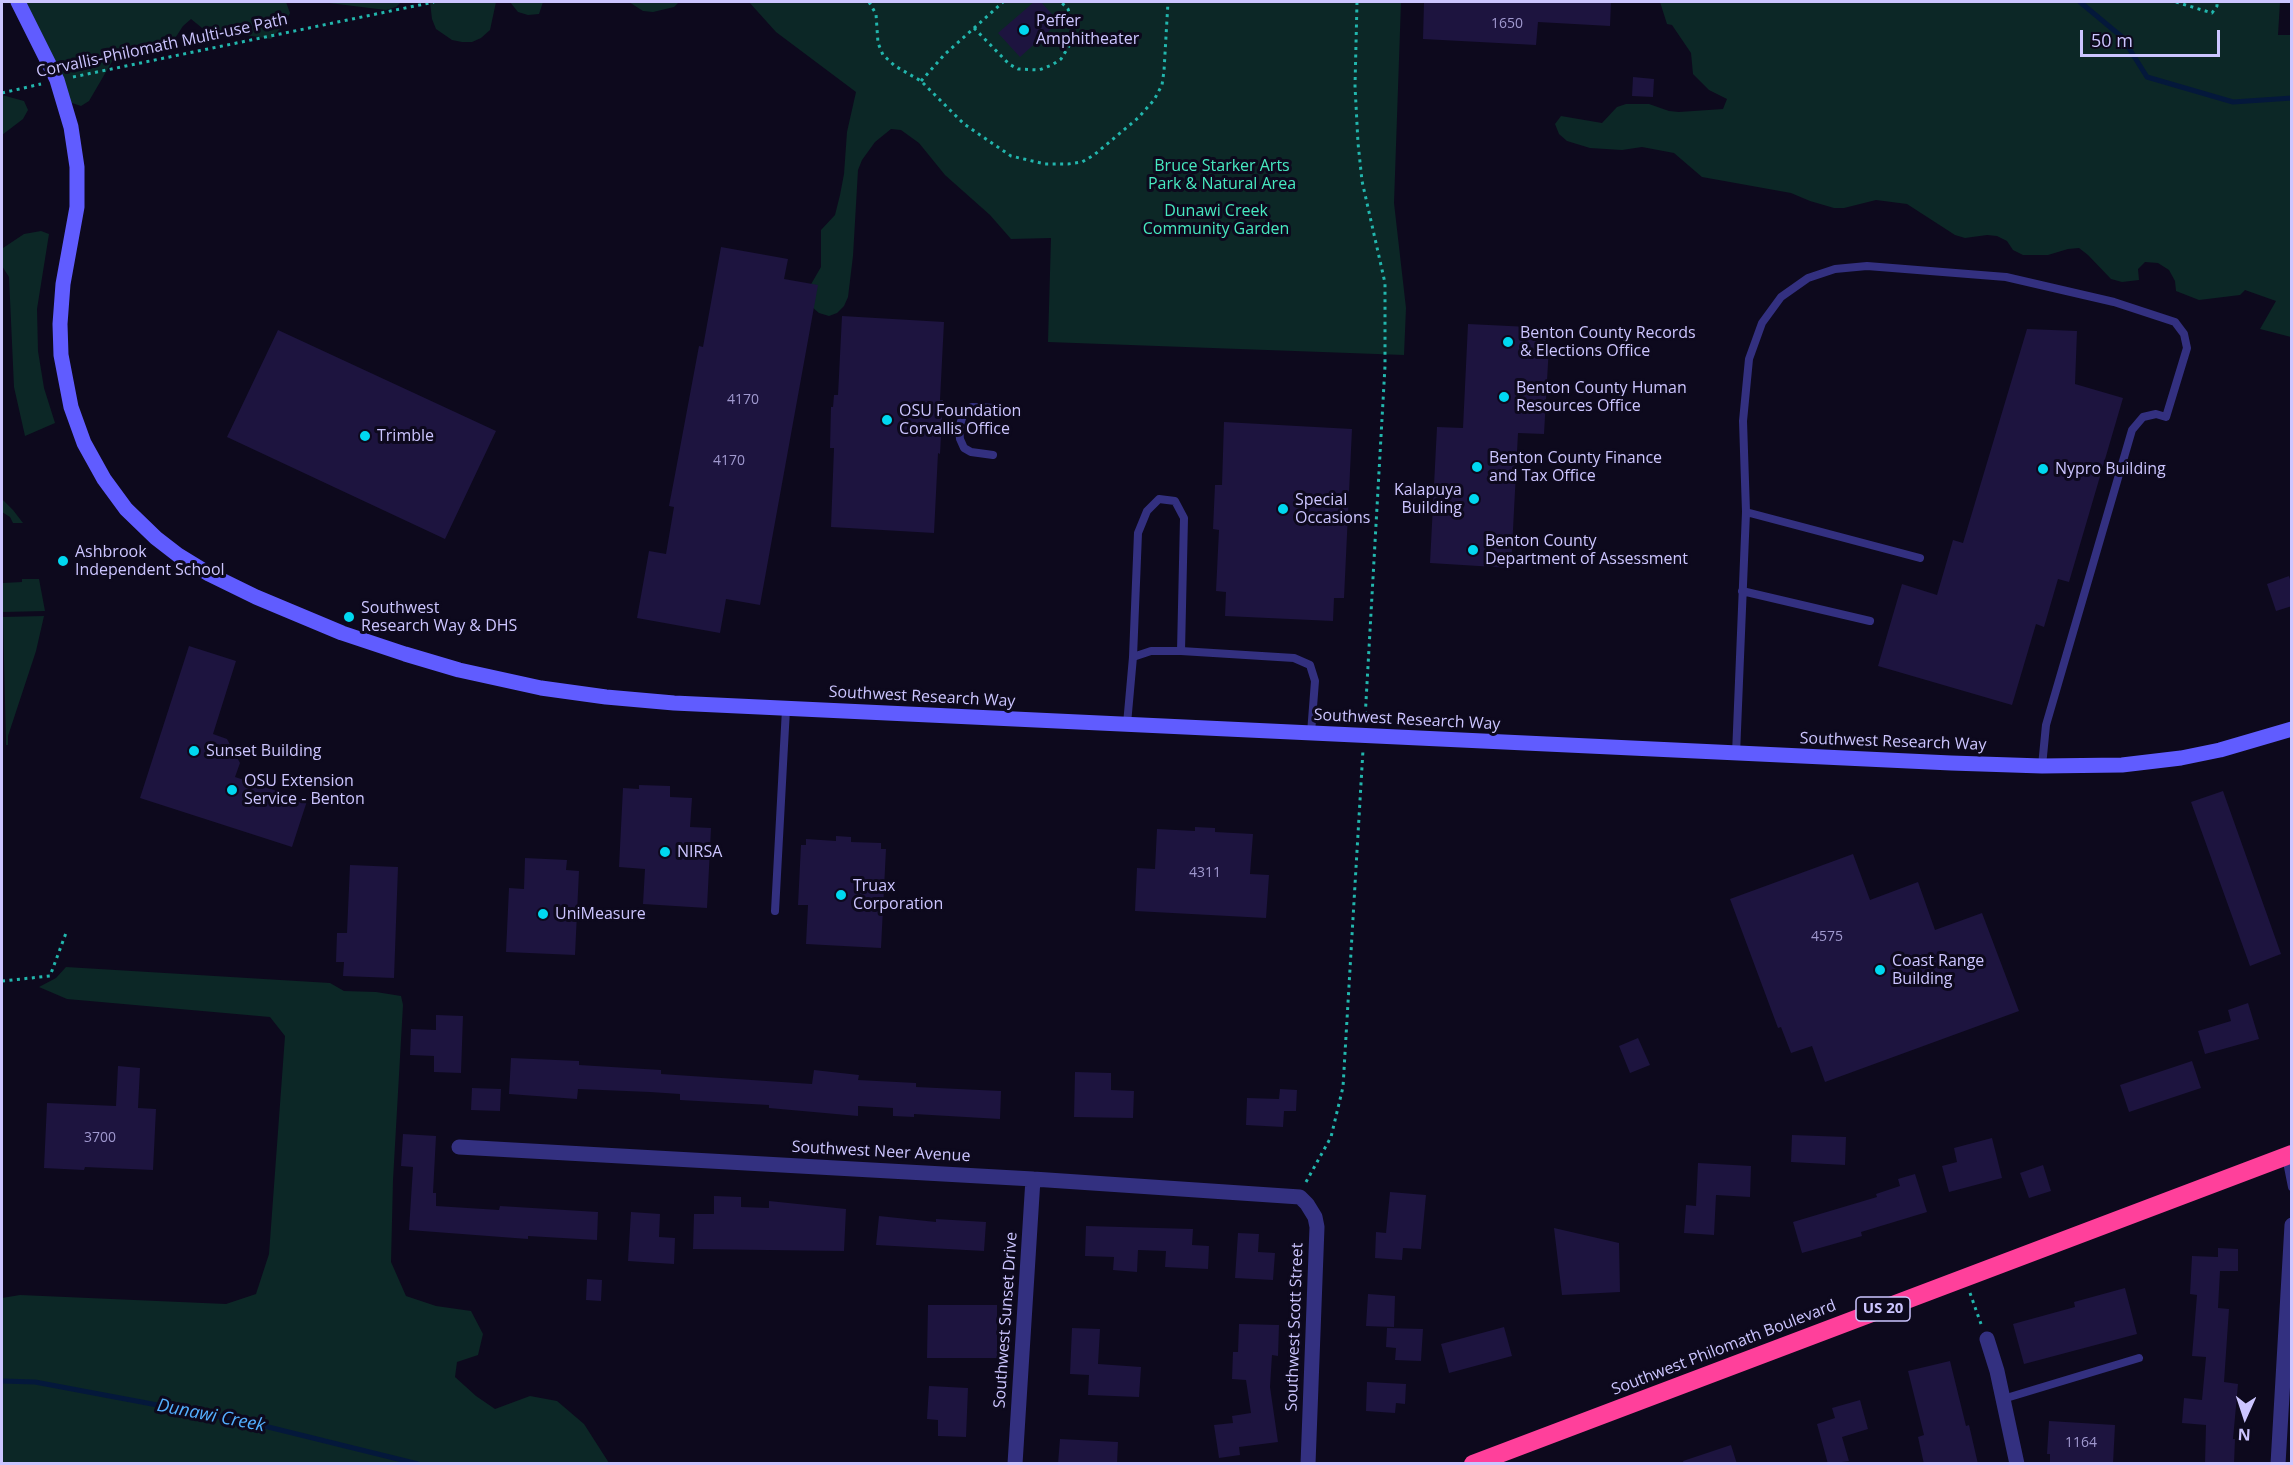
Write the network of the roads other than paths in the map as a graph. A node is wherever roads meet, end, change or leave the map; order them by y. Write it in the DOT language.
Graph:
graph roads {
  1 [pos="18,2"];
  2 [pos="996,408"];
  3 [pos="993,454"];
  4 [pos="1746,512"];
  5 [pos="1920,558"];
  6 [pos="1742,591"];
  7 [pos="1870,621"];
  8 [pos="1181,651"];
  9 [pos="1133,657"];
  10 [pos="786,709"];
  11 [pos="1127,724"];
  12 [pos="2292,729"];
  13 [pos="1311,734"];
  14 [pos="1736,754"];
  15 [pos="2042,766"];
  16 [pos="775,911"];
  17 [pos="459,1147"];
  18 [pos="2288,1155"];
  19 [pos="1033,1179"];
  20 [pos="2292,1187"];
  21 [pos="1300,1197"];
  22 [pos="2292,1225"];
  23 [pos="1987,1339"];
  24 [pos="2139,1358"];
  25 [pos="2003,1399"];
  26 [pos="1015,1464"];
  27 [pos="1308,1464"];
  28 [pos="1473,1464"];
  29 [pos="2017,1464"];
  30 [pos="2277,1464"];
  1 -- 10 [label="street, Southwest Research Way"];
  2 -- 3 [label="lane"];
  4 -- 5 [label="lane"];
  4 -- 6 [label="lane"];
  4 -- 15 [label="lane"];
  6 -- 7 [label="lane"];
  6 -- 14 [label="lane"];
  8 -- 9 [label="lane"];
  8 -- 9 [label="lane"];
  8 -- 13 [label="lane"];
  9 -- 11 [label="lane"];
  10 -- 11 [label="street, Southwest Research Way"];
  10 -- 16 [label="lane"];
  11 -- 13 [label="street, Southwest Research Way"];
  12 -- 15 [label="street, Southwest Research Way"];
  13 -- 14 [label="street, Southwest Research Way"];
  14 -- 15 [label="street, Southwest Research Way"];
  17 -- 19 [label="street, Southwest Neer Avenue"];
  18 -- 20 [label="lane"];
  18 -- 28 [label="highway, Southwest Philomath Boulevard / US 20"];
  19 -- 21 [label="street, Southwest Neer Avenue"];
  19 -- 26 [label="street, Southwest Sunset Drive"];
  21 -- 27 [label="street, Southwest Scott Street"];
  22 -- 30 [label="street"];
  23 -- 25 [label="street"];
  24 -- 25 [label="lane"];
  25 -- 29 [label="street"];
}
